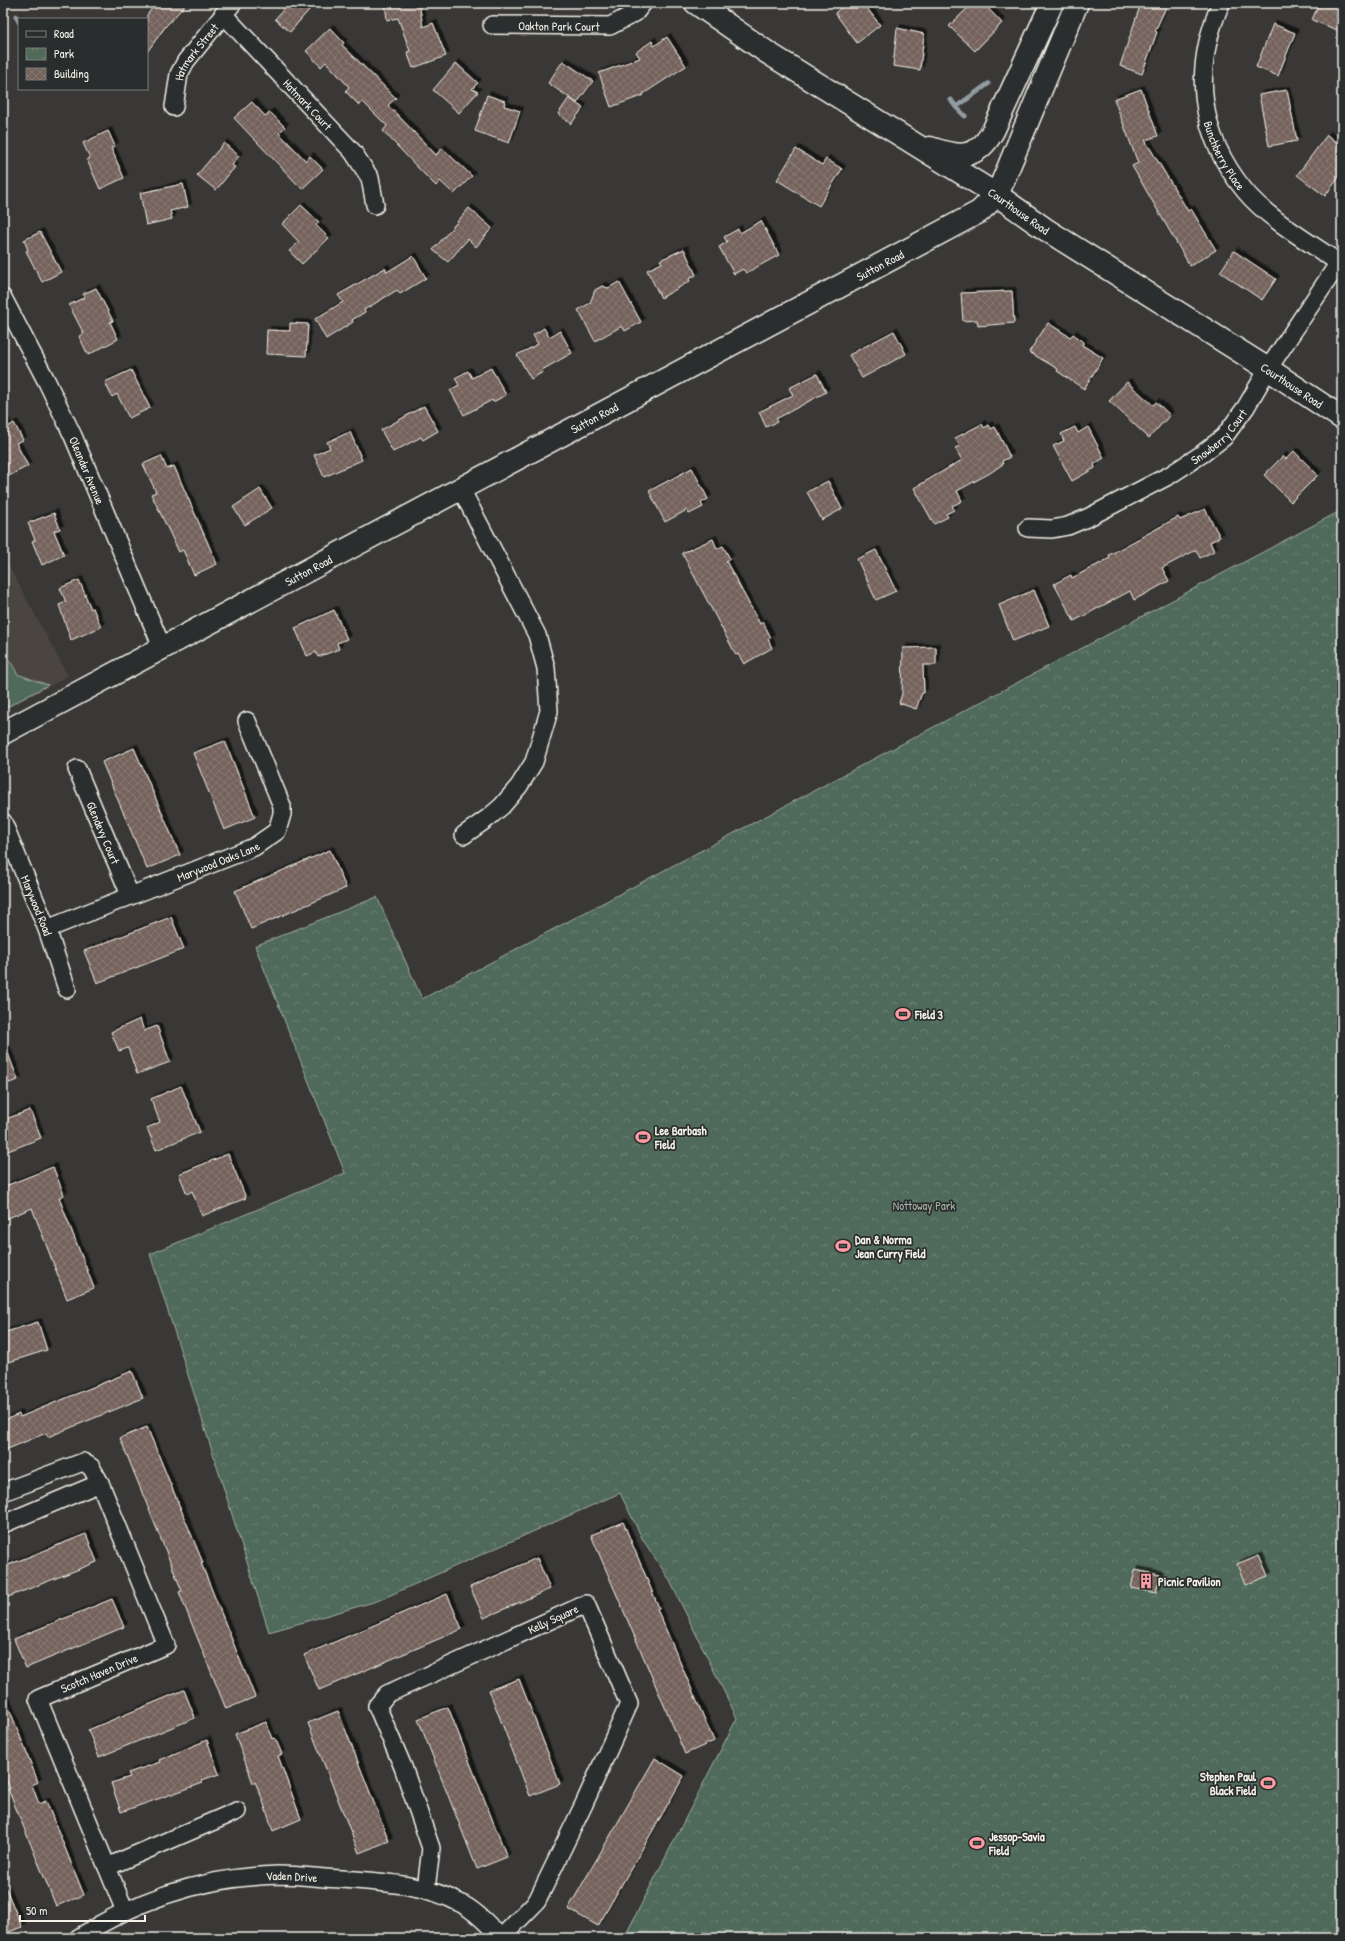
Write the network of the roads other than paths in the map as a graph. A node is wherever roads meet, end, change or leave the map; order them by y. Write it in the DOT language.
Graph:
graph roads {
  1 [pos="643,3"];
  2 [pos="696,3"];
  3 [pos="1052,3"];
  4 [pos="1077,3"];
  5 [pos="1221,3"];
  6 [pos="228,9"];
  7 [pos="492,25"];
  8 [pos="174,107"];
  9 [pos="906,139"];
  10 [pos="997,195"];
  11 [pos="374,204"];
  12 [pos="1340,261"];
  13 [pos="3,298"];
  14 [pos="1268,369"];
  15 [pos="1342,418"];
  16 [pos="460,489"];
  17 [pos="1028,528"];
  18 [pos="162,647"];
  19 [pos="247,721"];
  20 [pos="3,733"];
  21 [pos="77,769"];
  22 [pos="3,822"];
  23 [pos="464,835"];
  24 [pos="130,895"];
  25 [pos="47,929"];
  26 [pos="67,989"];
  27 [pos="100,1483"];
  28 [pos="3,1492"];
  29 [pos="3,1524"];
  30 [pos="237,1811"];
  31 [pos="107,1867"];
  32 [pos="426,1889"];
  33 [pos="125,1911"];
  34 [pos="78,1938"];
  35 [pos="501,1938"];
  1 -- 7 [label="street, Oakton Park Court"];
  2 -- 9 [label="street, Courthouse Road"];
  3 -- 9 [label="street"];
  4 -- 10 [label="street, Sutton Road"];
  5 -- 12 [label="street, Bunchberry Place"];
  6 -- 8 [label="street, Hatmark Street"];
  6 -- 11 [label="street, Hatmark Court"];
  9 -- 10 [label="street, Courthouse Road"];
  10 -- 14 [label="street, Courthouse Road"];
  10 -- 16 [label="street, Sutton Road"];
  12 -- 14 [label="street, Snowberry Court"];
  13 -- 18 [label="street, Oleander Avenue"];
  14 -- 15 [label="street, Courthouse Road"];
  14 -- 17 [label="street, Snowberry Court"];
  16 -- 18 [label="street, Sutton Road"];
  16 -- 23 [label="street"];
  18 -- 20 [label="street, Sutton Road"];
  19 -- 24 [label="street, Marywood Oaks Lane"];
  21 -- 24 [label="street, Glendevy Court"];
  22 -- 25 [label="street, Marywood Road"];
  24 -- 25 [label="street, Marywood Oaks Lane"];
  25 -- 26 [label="street, Marywood Road"];
  27 -- 28 [label="street, Scotch Haven Drive"];
  27 -- 29 [label="street"];
  27 -- 31 [label="street, Scotch Haven Drive"];
  30 -- 31 [label="street"];
  31 -- 33 [label="street, Scotch Haven Drive"];
  32 -- 33 [label="street, Vaden Drive"];
  32 -- 35 [label="street, Vaden Drive"];
  32 -- 35 [label="street, Kelly Square"];
  33 -- 34 [label="street, Vaden Drive"];
}
